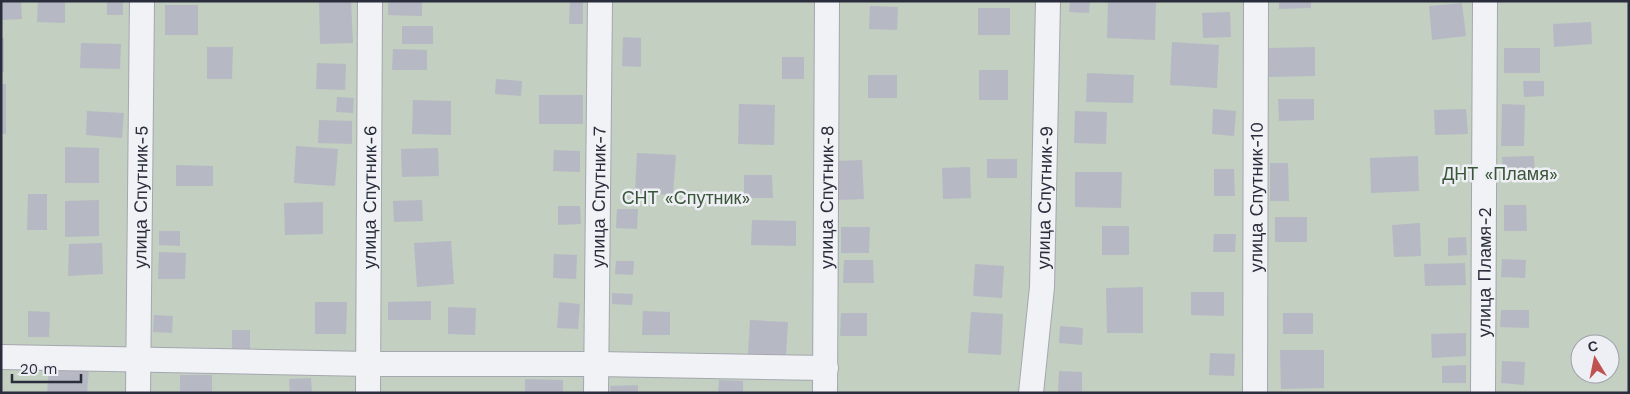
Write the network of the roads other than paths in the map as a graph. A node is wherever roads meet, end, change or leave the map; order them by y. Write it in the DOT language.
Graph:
graph roads {
  1 [pos="142,1"];
  2 [pos="370,1"];
  3 [pos="600,1"];
  4 [pos="827,1"];
  5 [pos="1048,1"];
  6 [pos="1256,1"];
  7 [pos="1485,1"];
  8 [pos="1,357"];
  9 [pos="138,359"];
  10 [pos="369,364"];
  11 [pos="597,364"];
  12 [pos="826,368"];
  13 [pos="138,393"];
  14 [pos="368,393"];
  15 [pos="596,393"];
  16 [pos="825,393"];
  17 [pos="1031,393"];
  18 [pos="1254,393"];
  19 [pos="1483,393"];
  1 -- 9 [label="street, улица Спутник-5"];
  2 -- 10 [label="street, улица Спутник-6"];
  3 -- 11 [label="street, улица Спутник-7"];
  4 -- 12 [label="street, улица Спутник-8"];
  5 -- 17 [label="street, улица Спутник-9"];
  6 -- 18 [label="street, улица Спутник-10"];
  7 -- 19 [label="street, улица Пламя-2"];
  8 -- 9 [label="street"];
  9 -- 10 [label="street"];
  9 -- 13 [label="street, улица Спутник-5"];
  10 -- 11 [label="street"];
  10 -- 14 [label="street, улица Спутник-6"];
  11 -- 12 [label="street"];
  11 -- 15 [label="street, улица Спутник-7"];
  12 -- 16 [label="street, улица Спутник-8"];
}
